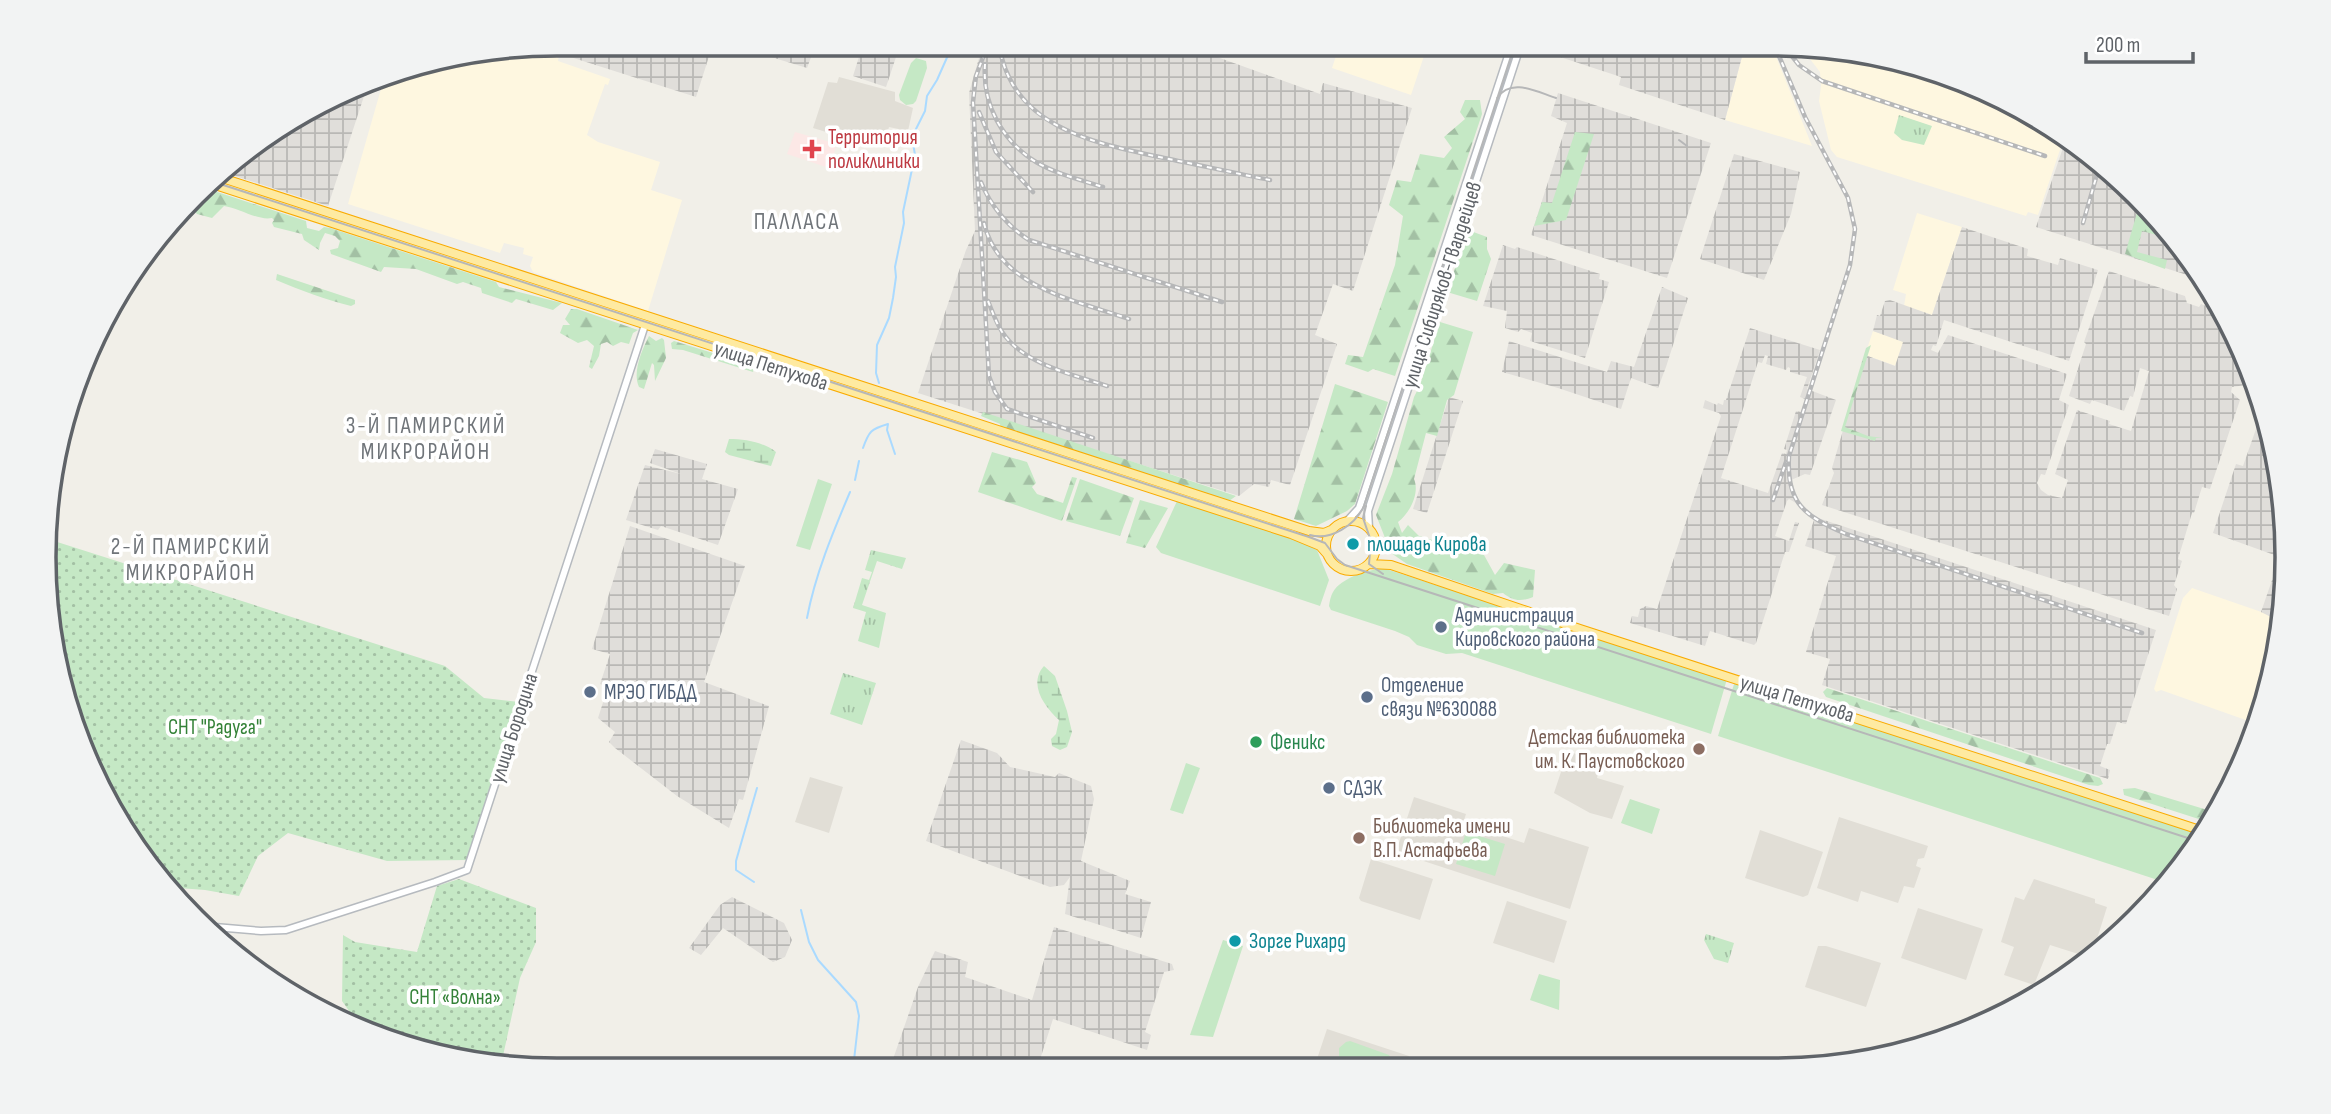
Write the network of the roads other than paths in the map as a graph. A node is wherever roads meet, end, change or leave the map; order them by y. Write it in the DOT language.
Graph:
graph roads {
  1 [pos="1507,56"];
  2 [pos="1517,56"];
  3 [pos="227,180"];
  4 [pos="220,187"];
  5 [pos="645,325"];
  6 [pos="1398,390"];
  7 [pos="1407,393"];
  8 [pos="1388,421"];
  9 [pos="1397,423"];
  10 [pos="1379,447"];
  11 [pos="1388,450"];
  12 [pos="1348,520"];
  13 [pos="1369,528"];
  14 [pos="1331,530"];
  15 [pos="1377,548"];
  16 [pos="1327,554"];
  17 [pos="1369,564"];
  18 [pos="1391,565"];
  19 [pos="2195,828"];
  20 [pos="220,927"];
  1 -- 6 [label="main road, улица Сибиряков-Гвардейцев"];
  2 -- 7 [label="main road, улица Сибиряков-Гвардейцев"];
  3 -- 14 [label="highway, улица Петухова"];
  4 -- 5 [label="highway, улица Петухова"];
  5 -- 16 [label="highway, улица Петухова"];
  5 -- 20 [label="main road, улица Бородина"];
  6 -- 7 [label="main road"];
  6 -- 8 [label="main road, улица Сибиряков-Гвардейцев"];
  7 -- 9 [label="main road, улица Сибиряков-Гвардейцев"];
  8 -- 9 [label="main road"];
  8 -- 10 [label="main road, улица Сибиряков-Гвардейцев"];
  9 -- 11 [label="main road, улица Сибиряков-Гвардейцев"];
  10 -- 11 [label="main road"];
  10 -- 12 [label="main road, улица Сибиряков-Гвардейцев"];
  11 -- 13 [label="main road, улица Сибиряков-Гвардейцев"];
  12 -- 13 [label="highway"];
  12 -- 14 [label="highway"];
  13 -- 15 [label="highway"];
  14 -- 16 [label="highway"];
  15 -- 17 [label="highway"];
  15 -- 18 [label="highway"];
  16 -- 17 [label="highway"];
  17 -- 18 [label="highway, улица Петухова"];
  18 -- 19 [label="highway, улица Петухова"];
}
